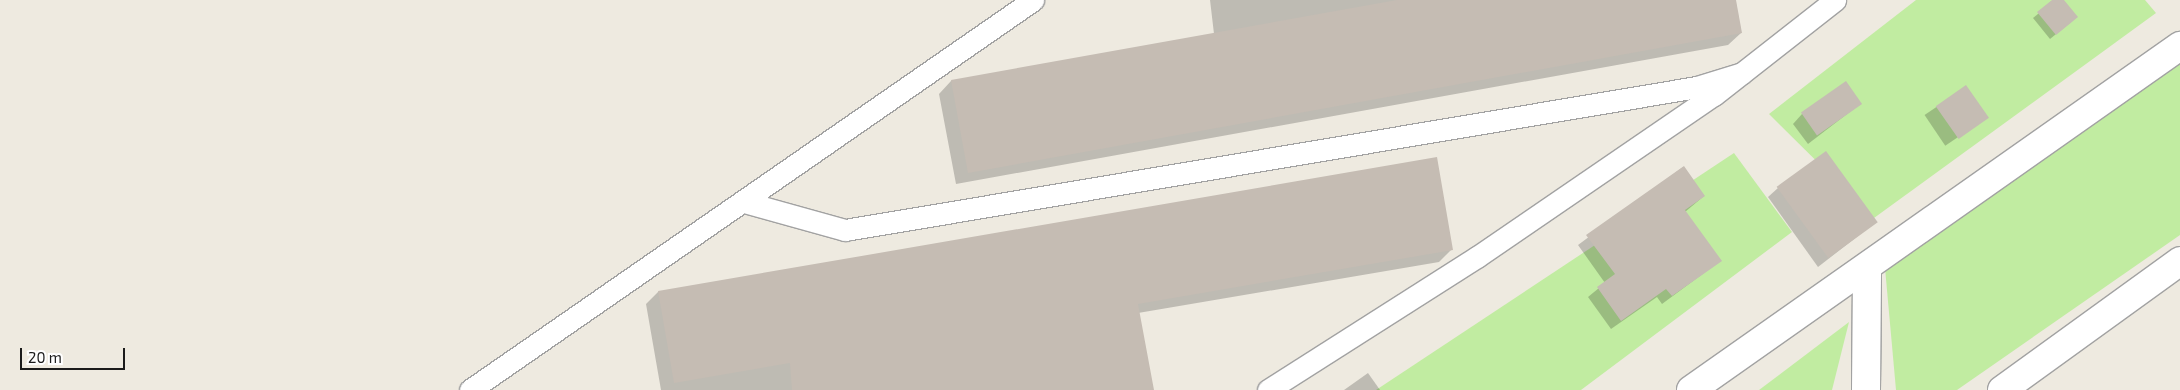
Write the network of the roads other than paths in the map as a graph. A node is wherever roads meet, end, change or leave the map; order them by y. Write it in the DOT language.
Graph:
graph roads {
  1 [pos="1033,0"];
  2 [pos="1835,0"];
  3 [pos="2180,46"];
  4 [pos="1742,73"];
  5 [pos="744,202"];
  6 [pos="2180,261"];
  7 [pos="1867,267"];
  8 [pos="470,390"];
  9 [pos="1268,390"];
  10 [pos="1691,390"];
  11 [pos="1866,390"];
  12 [pos="2002,390"];
  1 -- 5 [label="lane"];
  2 -- 4 [label="lane"];
  3 -- 7 [label="street"];
  4 -- 5 [label="lane"];
  4 -- 9 [label="lane"];
  5 -- 8 [label="lane"];
  6 -- 12 [label="street"];
  7 -- 10 [label="street"];
  7 -- 11 [label="street"];
}
